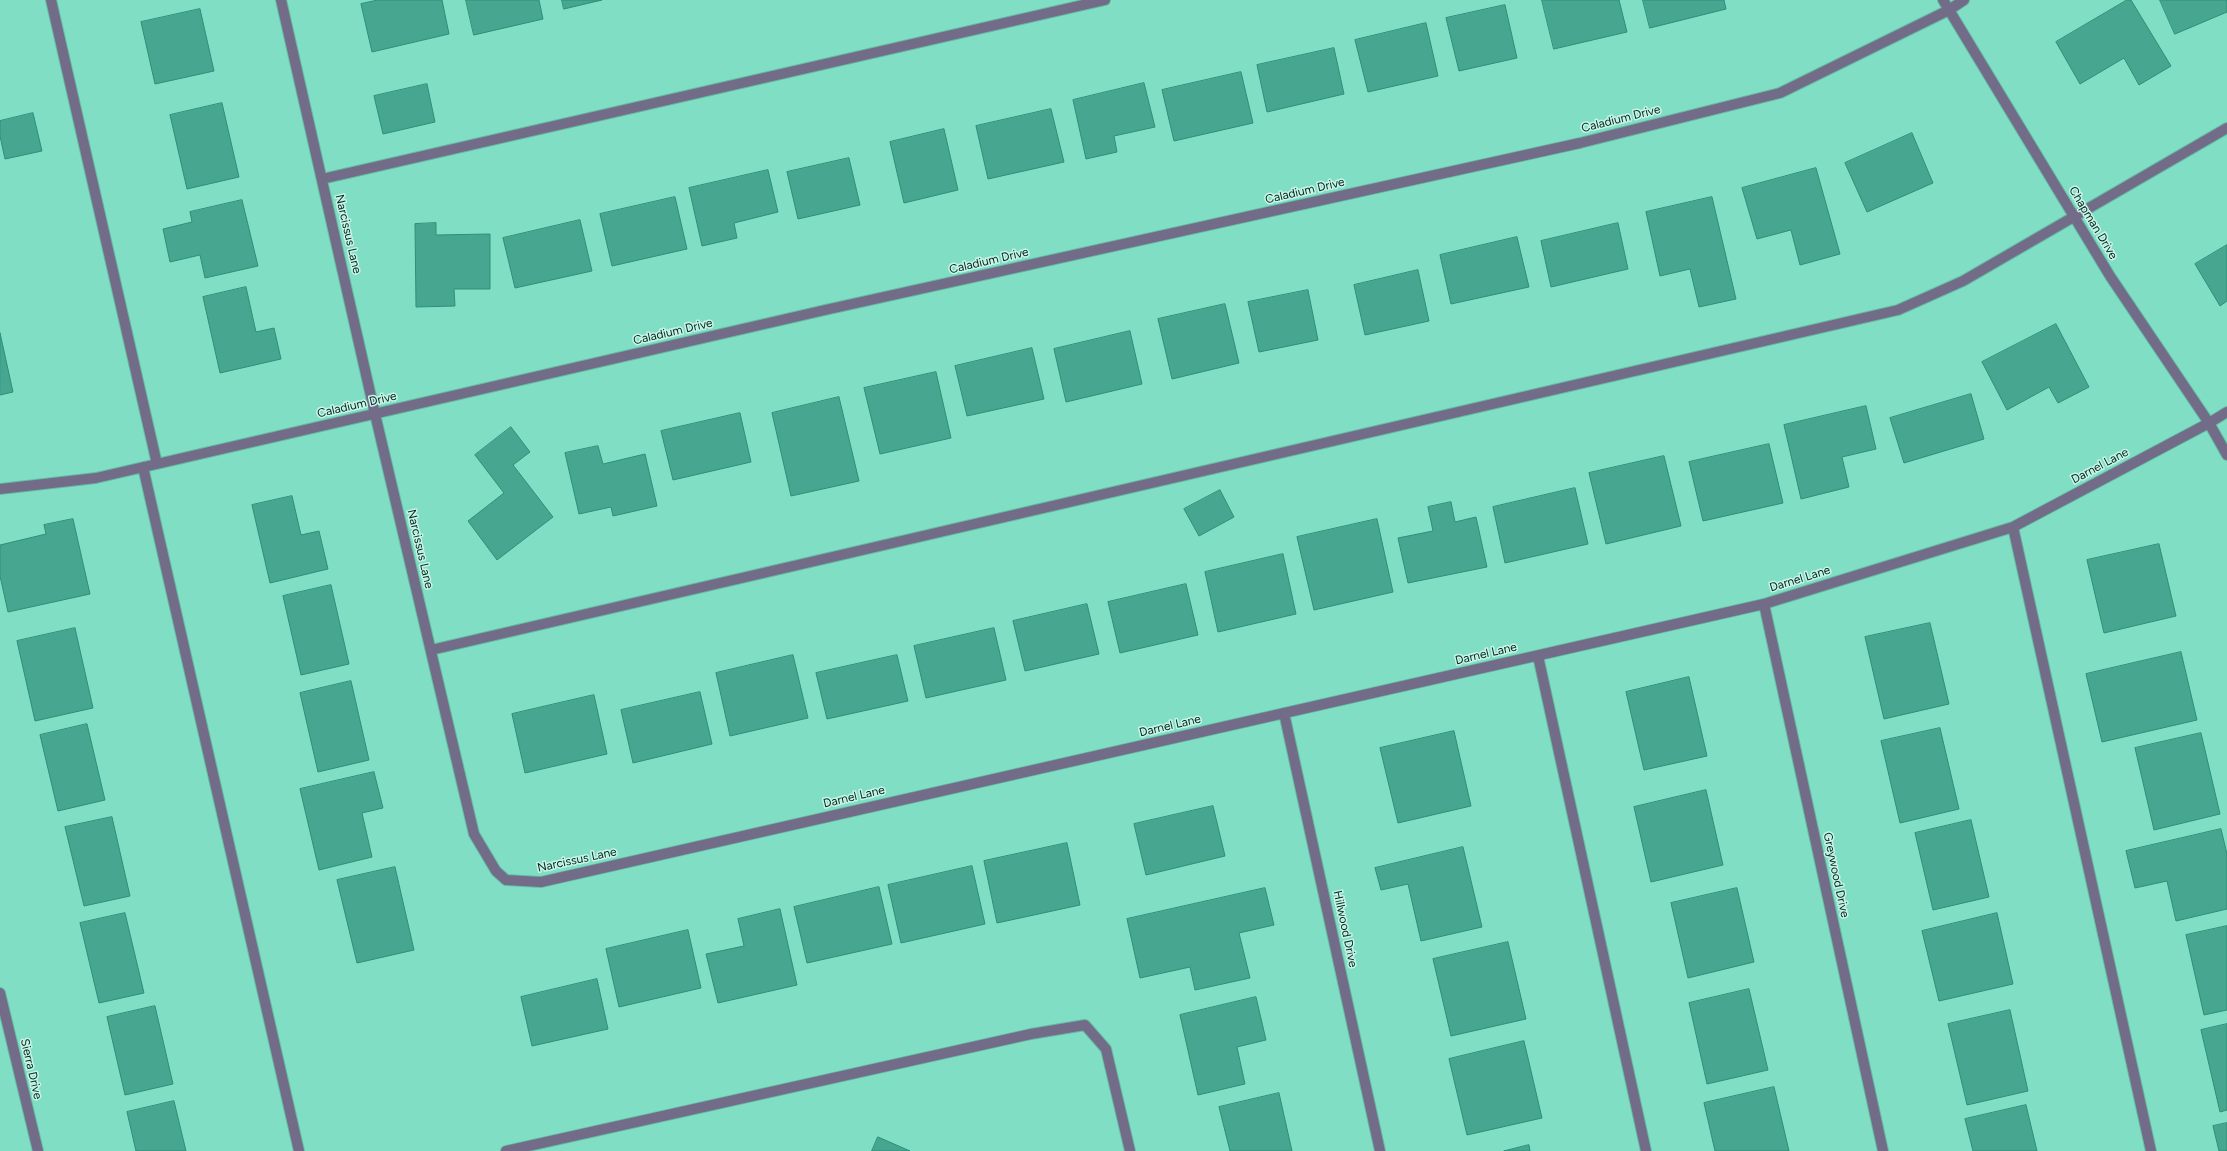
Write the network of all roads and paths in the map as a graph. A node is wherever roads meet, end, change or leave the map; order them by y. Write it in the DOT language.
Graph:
graph roads {
  1 [pos="51,0"];
  2 [pos="281,0"];
  3 [pos="1105,0"];
  4 [pos="1943,0"];
  5 [pos="1964,0"];
  6 [pos="1949,10"];
  7 [pos="2227,128"];
  8 [pos="322,179"];
  9 [pos="2074,216"];
  10 [pos="2227,412"];
  11 [pos="375,414"];
  12 [pos="2209,423"];
  13 [pos="2227,455"];
  14 [pos="157,464"];
  15 [pos="143,467"];
  16 [pos="0,489"];
  17 [pos="2013,527"];
  18 [pos="1764,604"];
  19 [pos="431,650"];
  20 [pos="1538,656"];
  21 [pos="1284,713"];
  22 [pos="722,840"];
  23 [pos="0,994"];
  24 [pos="38,1151"];
  25 [pos="299,1151"];
  26 [pos="506,1151"];
  27 [pos="1130,1151"];
  28 [pos="1380,1151"];
  29 [pos="1646,1151"];
  30 [pos="1883,1151"];
  31 [pos="2151,1151"];
  1 -- 14 [label="street"];
  2 -- 8 [label="street, Narcissus Lane"];
  3 -- 8 [label="street"];
  4 -- 6 [label="street, Chapman Drive"];
  5 -- 6 [label="street, Caladium Drive"];
  6 -- 9 [label="street, Chapman Drive"];
  6 -- 11 [label="street, Caladium Drive"];
  7 -- 9 [label="street"];
  8 -- 11 [label="street, Narcissus Lane"];
  9 -- 12 [label="street, Chapman Drive"];
  9 -- 19 [label="street"];
  10 -- 12 [label="street, Darnel Lane"];
  11 -- 14 [label="street, Caladium Drive"];
  11 -- 19 [label="street, Narcissus Lane"];
  12 -- 13 [label="street, Chapman Drive"];
  12 -- 17 [label="street, Darnel Lane"];
  14 -- 15 [label="street, Caladium Drive"];
  15 -- 16 [label="street, Caladium Drive"];
  15 -- 25 [label="street"];
  17 -- 18 [label="street, Darnel Lane"];
  17 -- 31 [label="street"];
  18 -- 20 [label="street, Darnel Lane"];
  18 -- 30 [label="street, Greywood Drive"];
  19 -- 22 [label="street, Narcissus Lane"];
  20 -- 21 [label="street, Darnel Lane"];
  20 -- 29 [label="street"];
  21 -- 22 [label="street, Darnel Lane"];
  21 -- 28 [label="street, Hillwood Drive"];
  23 -- 24 [label="street, Sierra Drive"];
  26 -- 27 [label="street"];
}
